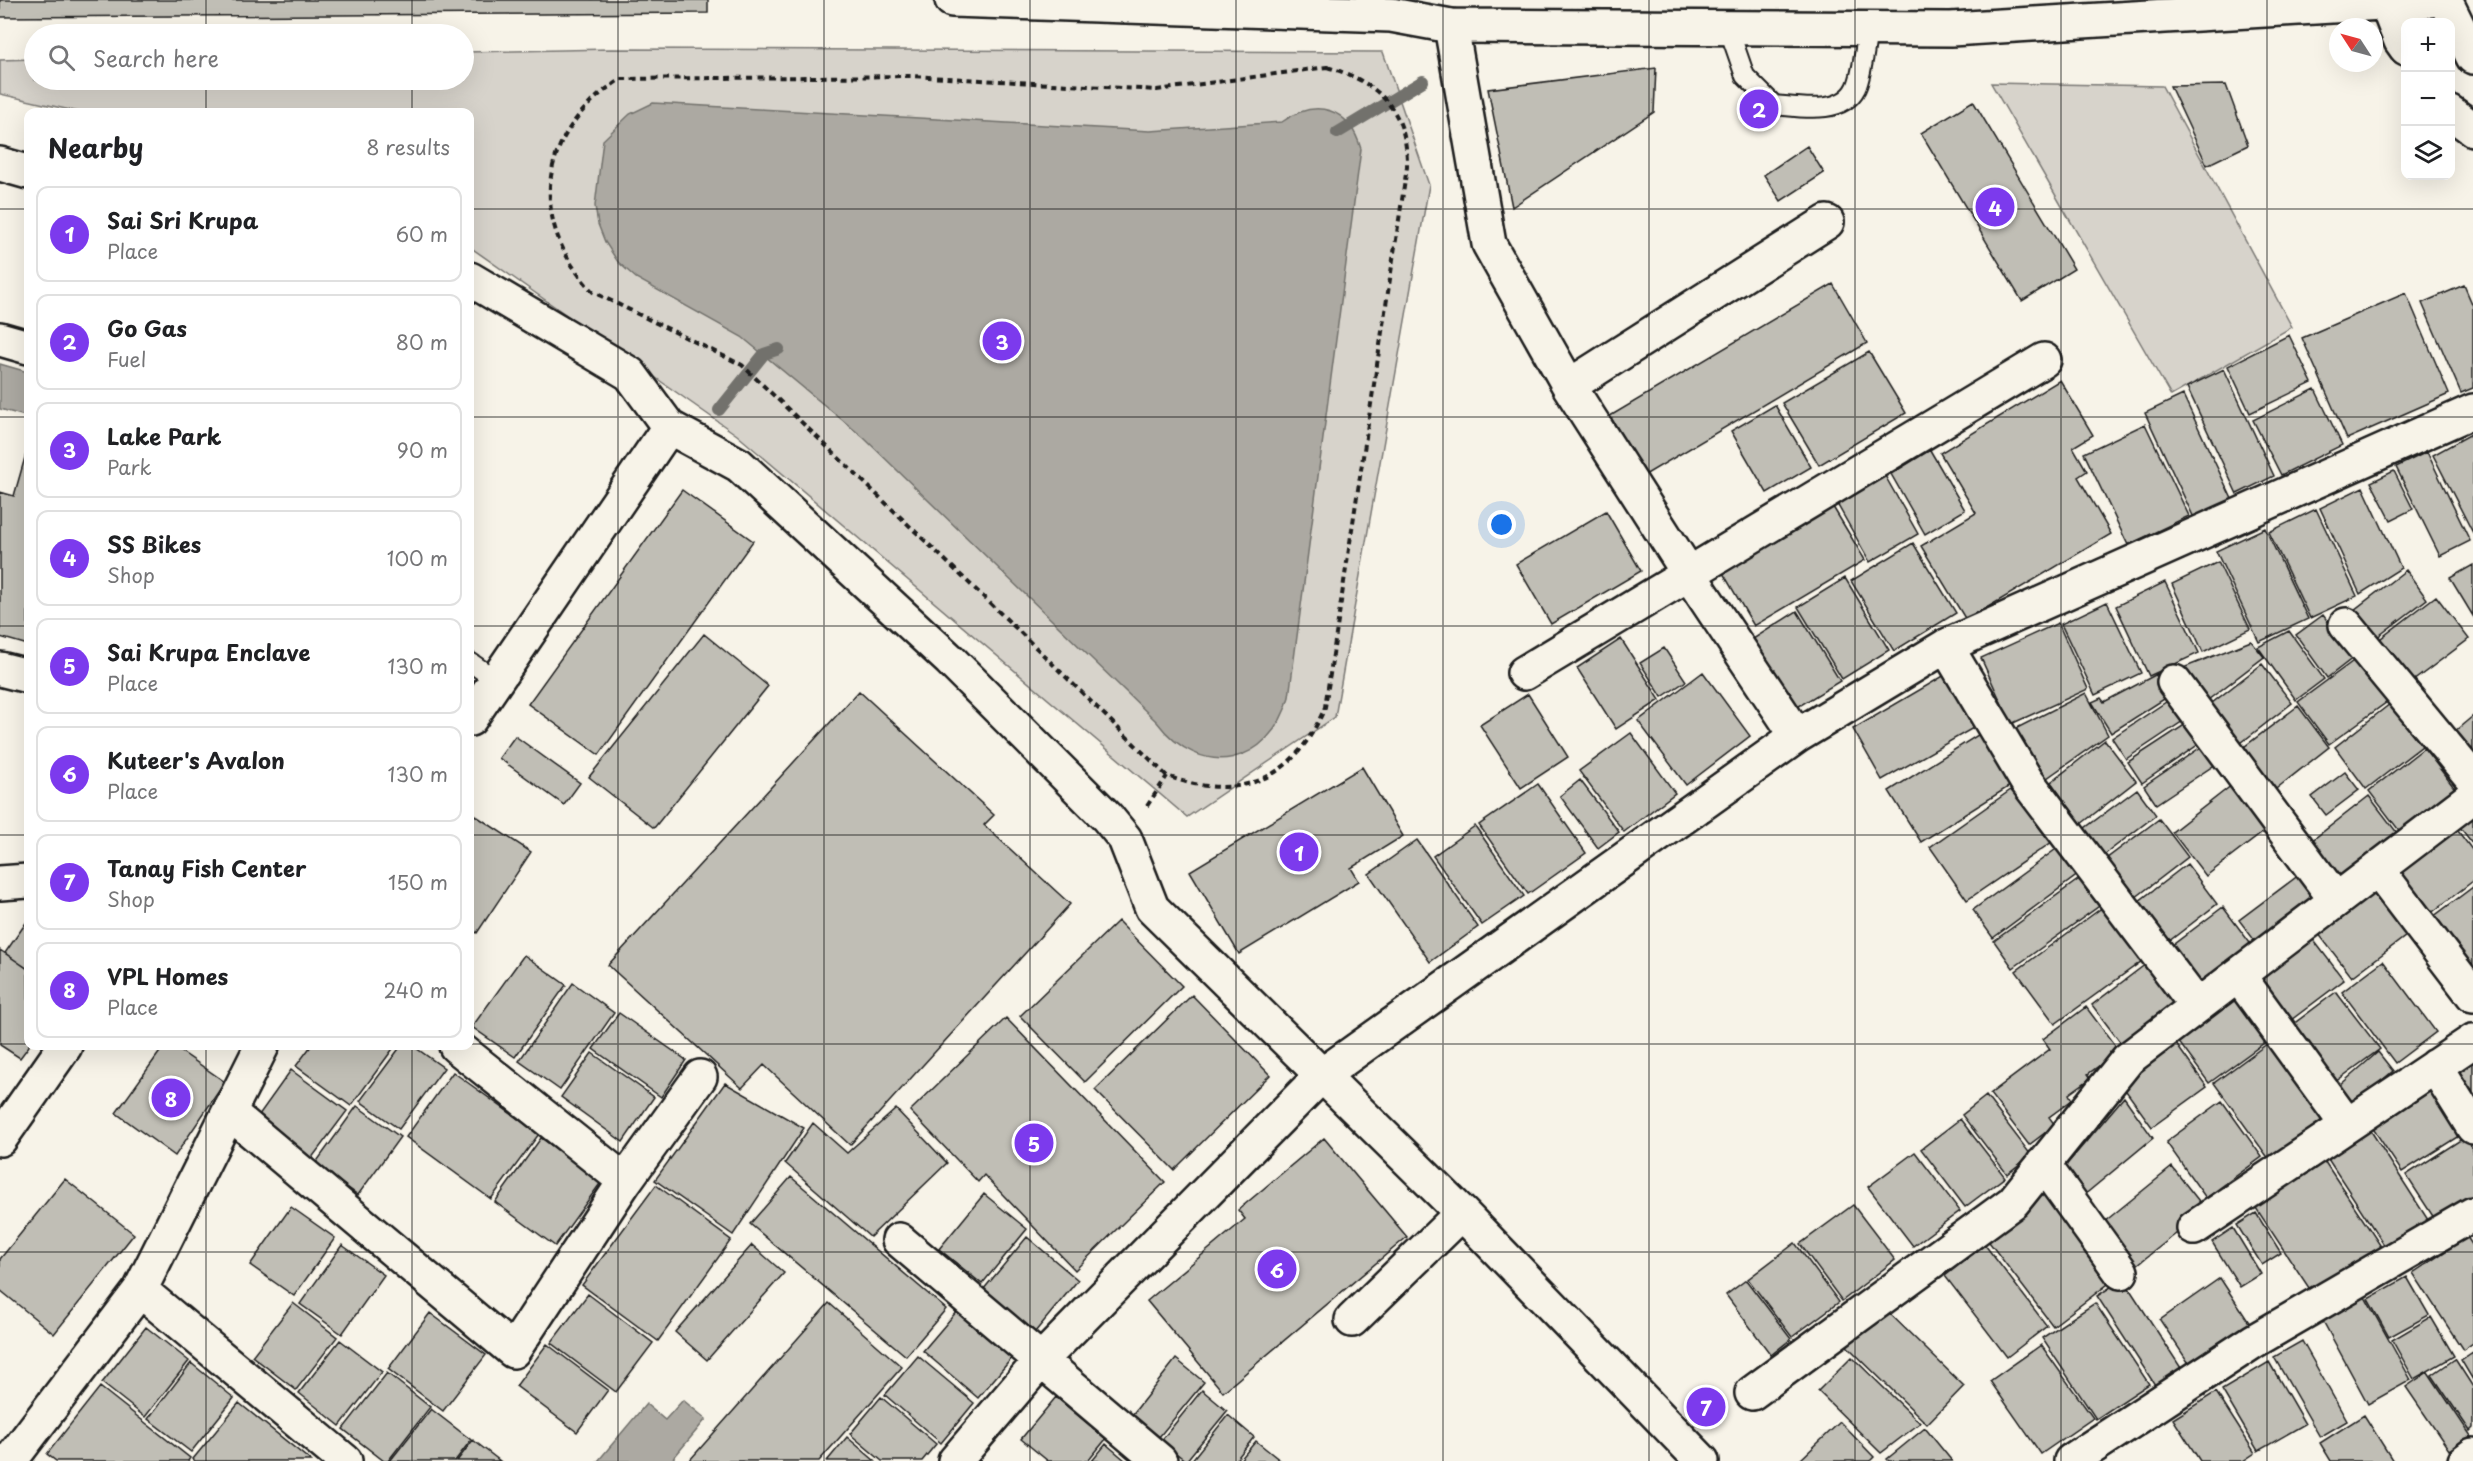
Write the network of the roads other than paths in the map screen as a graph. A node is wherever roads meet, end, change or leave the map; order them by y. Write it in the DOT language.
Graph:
graph roads {
  1 [pos="952,0"];
  2 [pos="2431,0"];
  3 [pos="2445,0"];
  4 [pos="2386,1"];
  5 [pos="1450,26"];
  6 [pos="1728,27"];
  7 [pos="1868,28"];
  8 [pos="2401,42"];
  9 [pos="2473,57"];
  10 [pos="2455,115"];
  11 [pos="2473,129"];
  12 [pos="0,142"];
  13 [pos="24,149"];
  14 [pos="0,164"];
  15 [pos="24,171"];
  16 [pos="1827,222"];
  17 [pos="474,281"];
  18 [pos="0,339"];
  19 [pos="24,346"];
  20 [pos="2044,360"];
  21 [pos="1569,386"];
  22 [pos="2473,411"];
  23 [pos="669,427"];
  24 [pos="1689,574"];
  25 [pos="2346,625"];
  26 [pos="1946,646"];
  27 [pos="474,665"];
  28 [pos="0,669"];
  29 [pos="1524,673"];
  30 [pos="24,675"];
  31 [pos="496,680"];
  32 [pos="2174,682"];
  33 [pos="474,713"];
  34 [pos="1797,736"];
  35 [pos="2473,779"];
  36 [pos="2473,796"];
  37 [pos="2377,869"];
  38 [pos="24,881"];
  39 [pos="0,883"];
  40 [pos="2336,900"];
  41 [pos="2238,975"];
  42 [pos="2473,995"];
  43 [pos="2197,1006"];
  44 [pos="2473,1041"];
  45 [pos="62,1050"];
  46 [pos="260,1050"];
  47 [pos="461,1050"];
  48 [pos="2434,1066"];
  49 [pos="1322,1075"];
  50 [pos="700,1077"];
  51 [pos="229,1112"];
  52 [pos="2347,1125"];
  53 [pos="2473,1127"];
  54 [pos="0,1138"];
  55 [pos="2043,1164"];
  56 [pos="625,1181"];
  57 [pos="1462,1213"];
  58 [pos="2473,1214"];
  59 [pos="2194,1228"];
  60 [pos="899,1240"];
  61 [pos="2121,1272"];
  62 [pos="140,1290"];
  63 [pos="1352,1320"];
  64 [pos="1042,1359"];
  65 [pos="1752,1393"];
  66 [pos="2473,1455"];
  67 [pos="10,1461"];
  68 [pos="345,1461"];
  69 [pos="955,1461"];
  70 [pos="1160,1461"];
  71 [pos="1702,1461"];
  72 [pos="2071,1461"];
  73 [pos="2465,1461"];
  1 -- 5 [label="street"];
  2 -- 4 [label="street"];
  3 -- 9 [label="street"];
  4 -- 7 [label="street"];
  4 -- 8 [label="street"];
  5 -- 6 [label="street"];
  5 -- 21 [label="street"];
  6 -- 7 [label="street"];
  6 -- 7 [label="lane"];
  10 -- 11 [label="street"];
  12 -- 13 [label="street"];
  14 -- 15 [label="street"];
  16 -- 21 [label="street"];
  17 -- 23 [label="street"];
  18 -- 19 [label="street"];
  20 -- 24 [label="street"];
  21 -- 24 [label="street"];
  22 -- 26 [label="street"];
  23 -- 31 [label="street"];
  23 -- 49 [label="street"];
  24 -- 29 [label="street"];
  24 -- 34 [label="street"];
  25 -- 35 [label="street"];
  26 -- 34 [label="street"];
  26 -- 43 [label="street"];
  27 -- 31 [label="lane"];
  28 -- 30 [label="street"];
  31 -- 33 [label="street"];
  32 -- 40 [label="street"];
  34 -- 49 [label="street"];
  36 -- 37 [label="street"];
  37 -- 40 [label="street"];
  37 -- 42 [label="street"];
  38 -- 39 [label="street"];
  40 -- 41 [label="street"];
  41 -- 43 [label="street"];
  41 -- 52 [label="street"];
  43 -- 55 [label="street"];
  44 -- 48 [label="street"];
  45 -- 54 [label="street"];
  46 -- 51 [label="street"];
  47 -- 56 [label="street"];
  48 -- 52 [label="street"];
  48 -- 53 [label="street"];
  49 -- 57 [label="street"];
  49 -- 64 [label="street"];
  50 -- 56 [label="street"];
  51 -- 56 [label="street"];
  51 -- 62 [label="street"];
  52 -- 59 [label="street"];
  55 -- 61 [label="street"];
  55 -- 65 [label="street"];
  57 -- 63 [label="street"];
  57 -- 71 [label="street"];
  58 -- 72 [label="street"];
  60 -- 64 [label="street"];
  62 -- 67 [label="street"];
  62 -- 68 [label="street"];
  64 -- 69 [label="street"];
  64 -- 70 [label="street"];
  66 -- 73 [label="street"];
}
